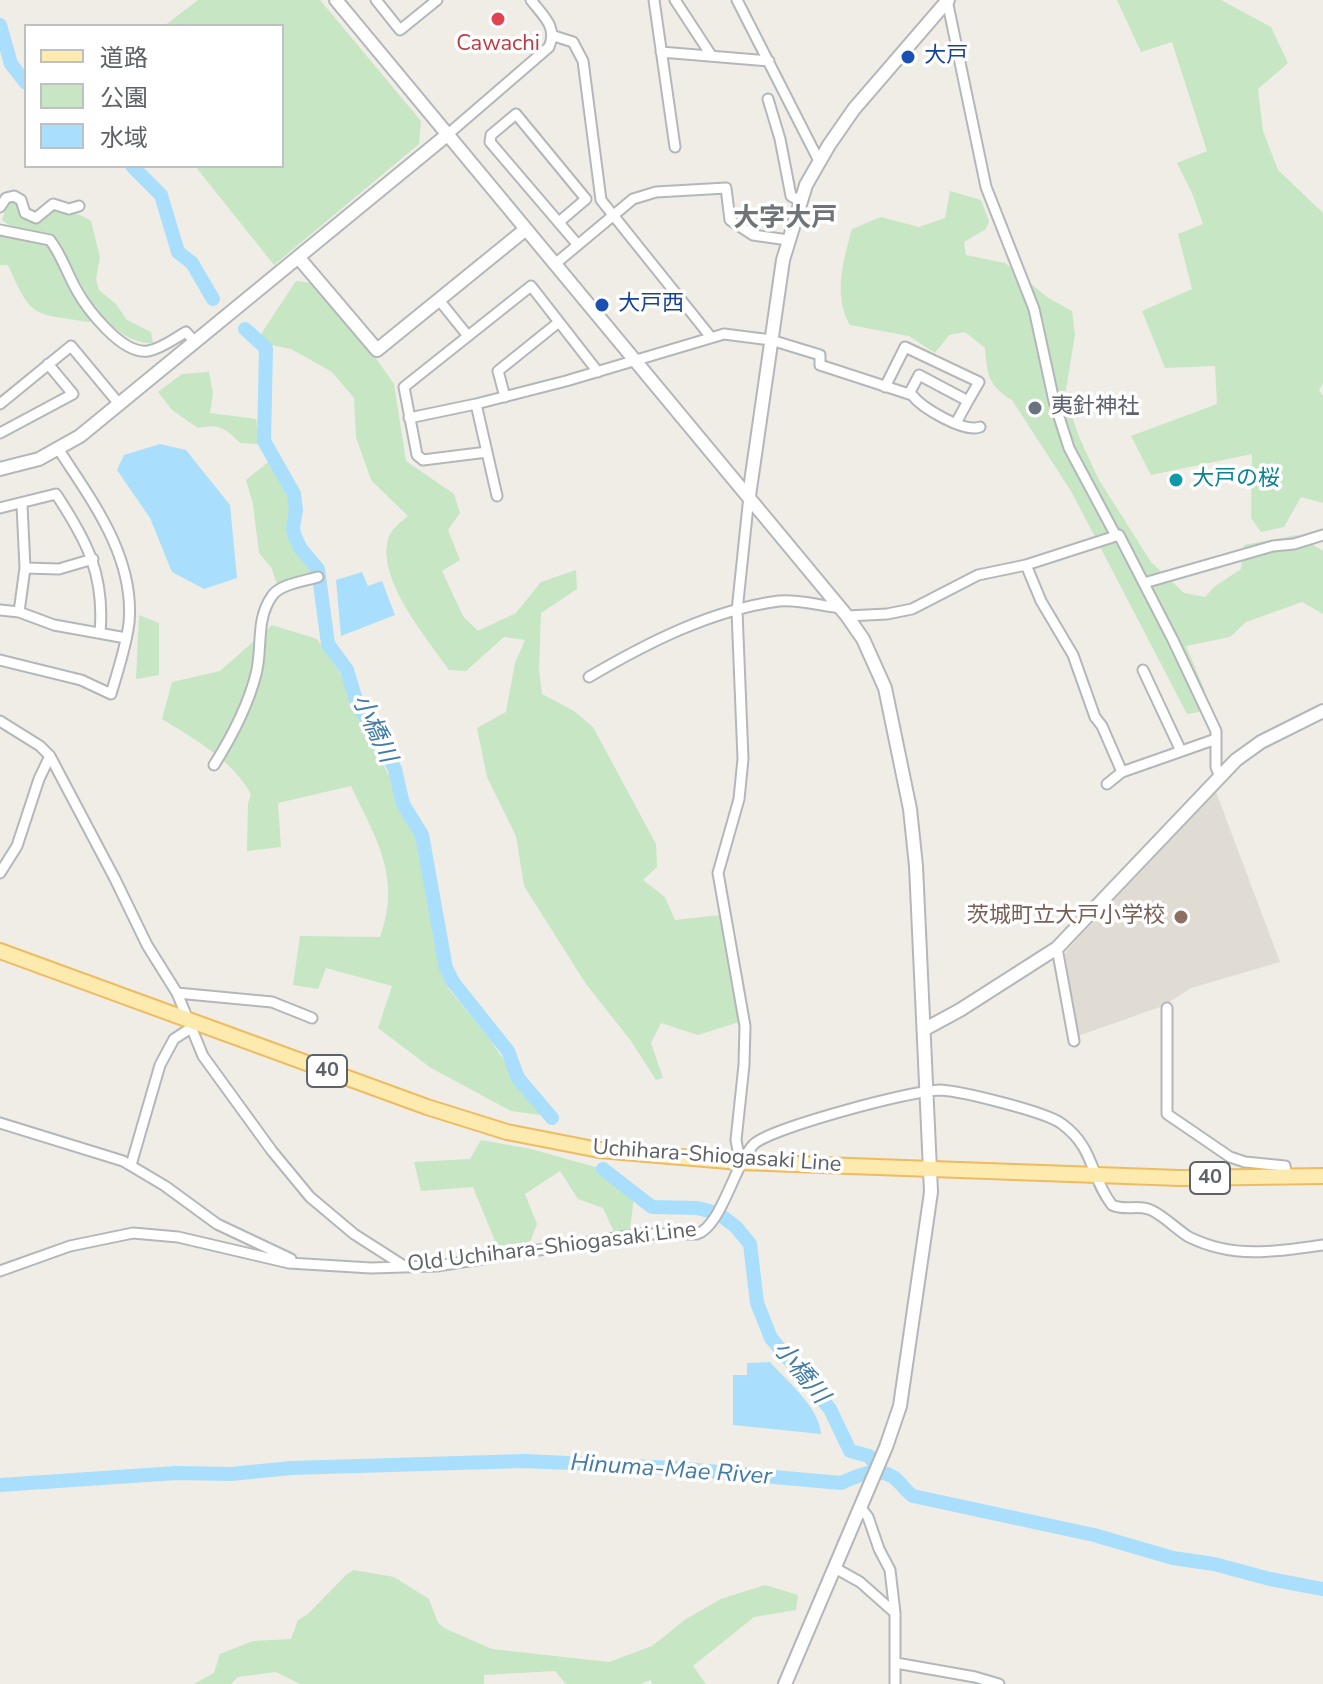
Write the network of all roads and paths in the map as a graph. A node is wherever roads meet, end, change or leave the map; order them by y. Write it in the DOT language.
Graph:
graph roads {
  1 [pos="336,0"];
  2 [pos="376,0"];
  3 [pos="531,0"];
  4 [pos="654,0"];
  5 [pos="675,0"];
  6 [pos="737,0"];
  7 [pos="948,0"];
  8 [pos="435,1"];
  9 [pos="554,36"];
  10 [pos="661,52"];
  11 [pos="711,55"];
  12 [pos="769,61"];
  13 [pos="768,99"];
  14 [pos="447,135"];
  15 [pos="675,147"];
  16 [pos="819,161"];
  17 [pos="800,201"];
  18 [pos="79,206"];
  19 [pos="0,207"];
  20 [pos="613,216"];
  21 [pos="559,222"];
  22 [pos="526,229"];
  23 [pos="0,230"];
  24 [pos="788,240"];
  25 [pos="578,245"];
  26 [pos="298,257"];
  27 [pos="555,264"];
  28 [pos="439,300"];
  29 [pos="559,322"];
  30 [pos="468,336"];
  31 [pos="710,336"];
  32 [pos="771,340"];
  33 [pos="195,342"];
  34 [pos="636,360"];
  35 [pos="48,364"];
  36 [pos="598,372"];
  37 [pos="885,387"];
  38 [pos="909,394"];
  39 [pos="505,397"];
  40 [pos="968,401"];
  41 [pos="0,404"];
  42 [pos="476,404"];
  43 [pos="120,405"];
  44 [pos="409,418"];
  45 [pos="956,423"];
  46 [pos="980,427"];
  47 [pos="0,433"];
  48 [pos="59,450"];
  49 [pos="487,452"];
  50 [pos="0,469"];
  51 [pos="497,496"];
  52 [pos="749,496"];
  53 [pos="22,505"];
  54 [pos="0,508"];
  55 [pos="1323,535"];
  56 [pos="1116,536"];
  57 [pos="93,559"];
  58 [pos="1026,565"];
  59 [pos="25,568"];
  60 [pos="318,577"];
  61 [pos="1144,583"];
  62 [pos="0,610"];
  63 [pos="737,611"];
  64 [pos="19,612"];
  65 [pos="844,612"];
  66 [pos="100,633"];
  67 [pos="126,638"];
  68 [pos="0,660"];
  69 [pos="1143,670"];
  70 [pos="589,677"];
  71 [pos="1323,711"];
  72 [pos="0,721"];
  73 [pos="1216,739"];
  74 [pos="1181,751"];
  75 [pos="50,756"];
  76 [pos="214,765"];
  77 [pos="1122,772"];
  78 [pos="1220,777"];
  79 [pos="1107,784"];
  80 [pos="0,873"];
  81 [pos="1057,948"];
  82 [pos="0,951"];
  83 [pos="177,993"];
  84 [pos="1167,1008"];
  85 [pos="312,1018"];
  86 [pos="189,1024"];
  87 [pos="925,1029"];
  88 [pos="1074,1041"];
  89 [pos="927,1091"];
  90 [pos="0,1123"];
  91 [pos="740,1162"];
  92 [pos="131,1165"];
  93 [pos="932,1169"];
  94 [pos="1097,1175"];
  95 [pos="1323,1176"];
  96 [pos="1287,1177"];
  97 [pos="1323,1245"];
  98 [pos="306,1264"];
  99 [pos="404,1267"];
  100 [pos="0,1271"];
  101 [pos="862,1505"];
  102 [pos="835,1568"];
  103 [pos="895,1613"];
  104 [pos="896,1663"];
  105 [pos="785,1684"];
  106 [pos="895,1684"];
  107 [pos="999,1684"];
  1 -- 14 [label="street"];
  2 -- 8 [label="street"];
  3 -- 9 [label="street"];
  4 -- 10 [label="street"];
  5 -- 11 [label="street"];
  6 -- 12 [label="street"];
  7 -- 16 [label="street"];
  7 -- 56 [label="street"];
  9 -- 14 [label="street"];
  9 -- 20 [label="street"];
  10 -- 11 [label="street"];
  10 -- 15 [label="street"];
  11 -- 12 [label="street"];
  12 -- 16 [label="street"];
  13 -- 17 [label="street"];
  14 -- 22 [label="street"];
  14 -- 26 [label="street"];
  16 -- 17 [label="street"];
  17 -- 24 [label="street"];
  18 -- 19 [label="street"];
  20 -- 24 [label="street"];
  20 -- 25 [label="street"];
  20 -- 31 [label="street"];
  21 -- 21 [label="street"];
  21 -- 25 [label="street"];
  22 -- 27 [label="street"];
  22 -- 28 [label="street"];
  23 -- 33 [label="street"];
  24 -- 32 [label="street"];
  25 -- 27 [label="street"];
  26 -- 28 [label="street"];
  26 -- 33 [label="street"];
  27 -- 34 [label="street"];
  28 -- 30 [label="street"];
  29 -- 30 [label="street"];
  29 -- 36 [label="street"];
  29 -- 39 [label="street"];
  30 -- 44 [label="street"];
  31 -- 32 [label="street"];
  31 -- 34 [label="street"];
  32 -- 37 [label="street"];
  32 -- 52 [label="street"];
  33 -- 43 [label="street"];
  34 -- 36 [label="street"];
  34 -- 52 [label="street"];
  35 -- 41 [label="street"];
  35 -- 43 [label="street"];
  35 -- 47 [label="street"];
  36 -- 39 [label="street"];
  37 -- 38 [label="street"];
  37 -- 40 [label="street"];
  38 -- 40 [label="street"];
  38 -- 45 [label="street"];
  39 -- 42 [label="street"];
  40 -- 45 [label="street"];
  42 -- 44 [label="street"];
  42 -- 49 [label="street"];
  43 -- 48 [label="street"];
  44 -- 49 [label="street"];
  45 -- 46 [label="street"];
  48 -- 50 [label="street"];
  48 -- 67 [label="street"];
  49 -- 51 [label="street"];
  52 -- 63 [label="street"];
  52 -- 65 [label="street"];
  53 -- 54 [label="street"];
  53 -- 57 [label="street"];
  53 -- 59 [label="street"];
  55 -- 61 [label="street"];
  56 -- 58 [label="street"];
  56 -- 61 [label="street"];
  57 -- 59 [label="street"];
  57 -- 66 [label="street"];
  58 -- 65 [label="street"];
  58 -- 77 [label="street"];
  59 -- 64 [label="street"];
  60 -- 76 [label="street"];
  61 -- 73 [label="street"];
  62 -- 64 [label="street"];
  63 -- 65 [label="street"];
  63 -- 70 [label="street"];
  63 -- 91 [label="street"];
  64 -- 66 [label="street"];
  65 -- 87 [label="street"];
  66 -- 67 [label="street"];
  67 -- 68 [label="street"];
  69 -- 74 [label="street"];
  71 -- 78 [label="street"];
  72 -- 75 [label="street"];
  73 -- 74 [label="street"];
  73 -- 78 [label="street"];
  74 -- 77 [label="street"];
  75 -- 80 [label="street"];
  75 -- 83 [label="street"];
  77 -- 79 [label="street"];
  78 -- 81 [label="street"];
  81 -- 87 [label="street"];
  81 -- 88 [label="street"];
  82 -- 86 [label="main road, Uchihara-Shiogasaki Line / 40"];
  83 -- 85 [label="street"];
  83 -- 86 [label="street"];
  84 -- 96 [label="street"];
  86 -- 91 [label="main road, Uchihara-Shiogasaki Line / 40"];
  86 -- 92 [label="street"];
  86 -- 99 [label="street"];
  87 -- 89 [label="street"];
  89 -- 91 [label="street, Old Uchihara-Shiogasaki Line"];
  89 -- 93 [label="street"];
  89 -- 94 [label="street, Old Uchihara-Shiogasaki Line"];
  90 -- 92 [label="street"];
  91 -- 93 [label="main road, Uchihara-Shiogasaki Line / 40"];
  91 -- 99 [label="street, Old Uchihara-Shiogasaki Line"];
  92 -- 98 [label="street"];
  93 -- 94 [label="main road, Uchihara-Shiogasaki Line / 40"];
  93 -- 101 [label="street"];
  94 -- 96 [label="main road, Uchihara-Shiogasaki Line / 40"];
  94 -- 97 [label="street, Old Uchihara-Shiogasaki Line"];
  95 -- 96 [label="main road, Uchihara-Shiogasaki Line / 40"];
  98 -- 99 [label="street, Old Uchihara-Shiogasaki Line"];
  98 -- 100 [label="street, Old Uchihara-Shiogasaki Line"];
  101 -- 102 [label="street"];
  101 -- 103 [label="street"];
  102 -- 103 [label="street"];
  102 -- 105 [label="street"];
  103 -- 104 [label="street"];
  104 -- 106 [label="street"];
  104 -- 107 [label="street"];
}
